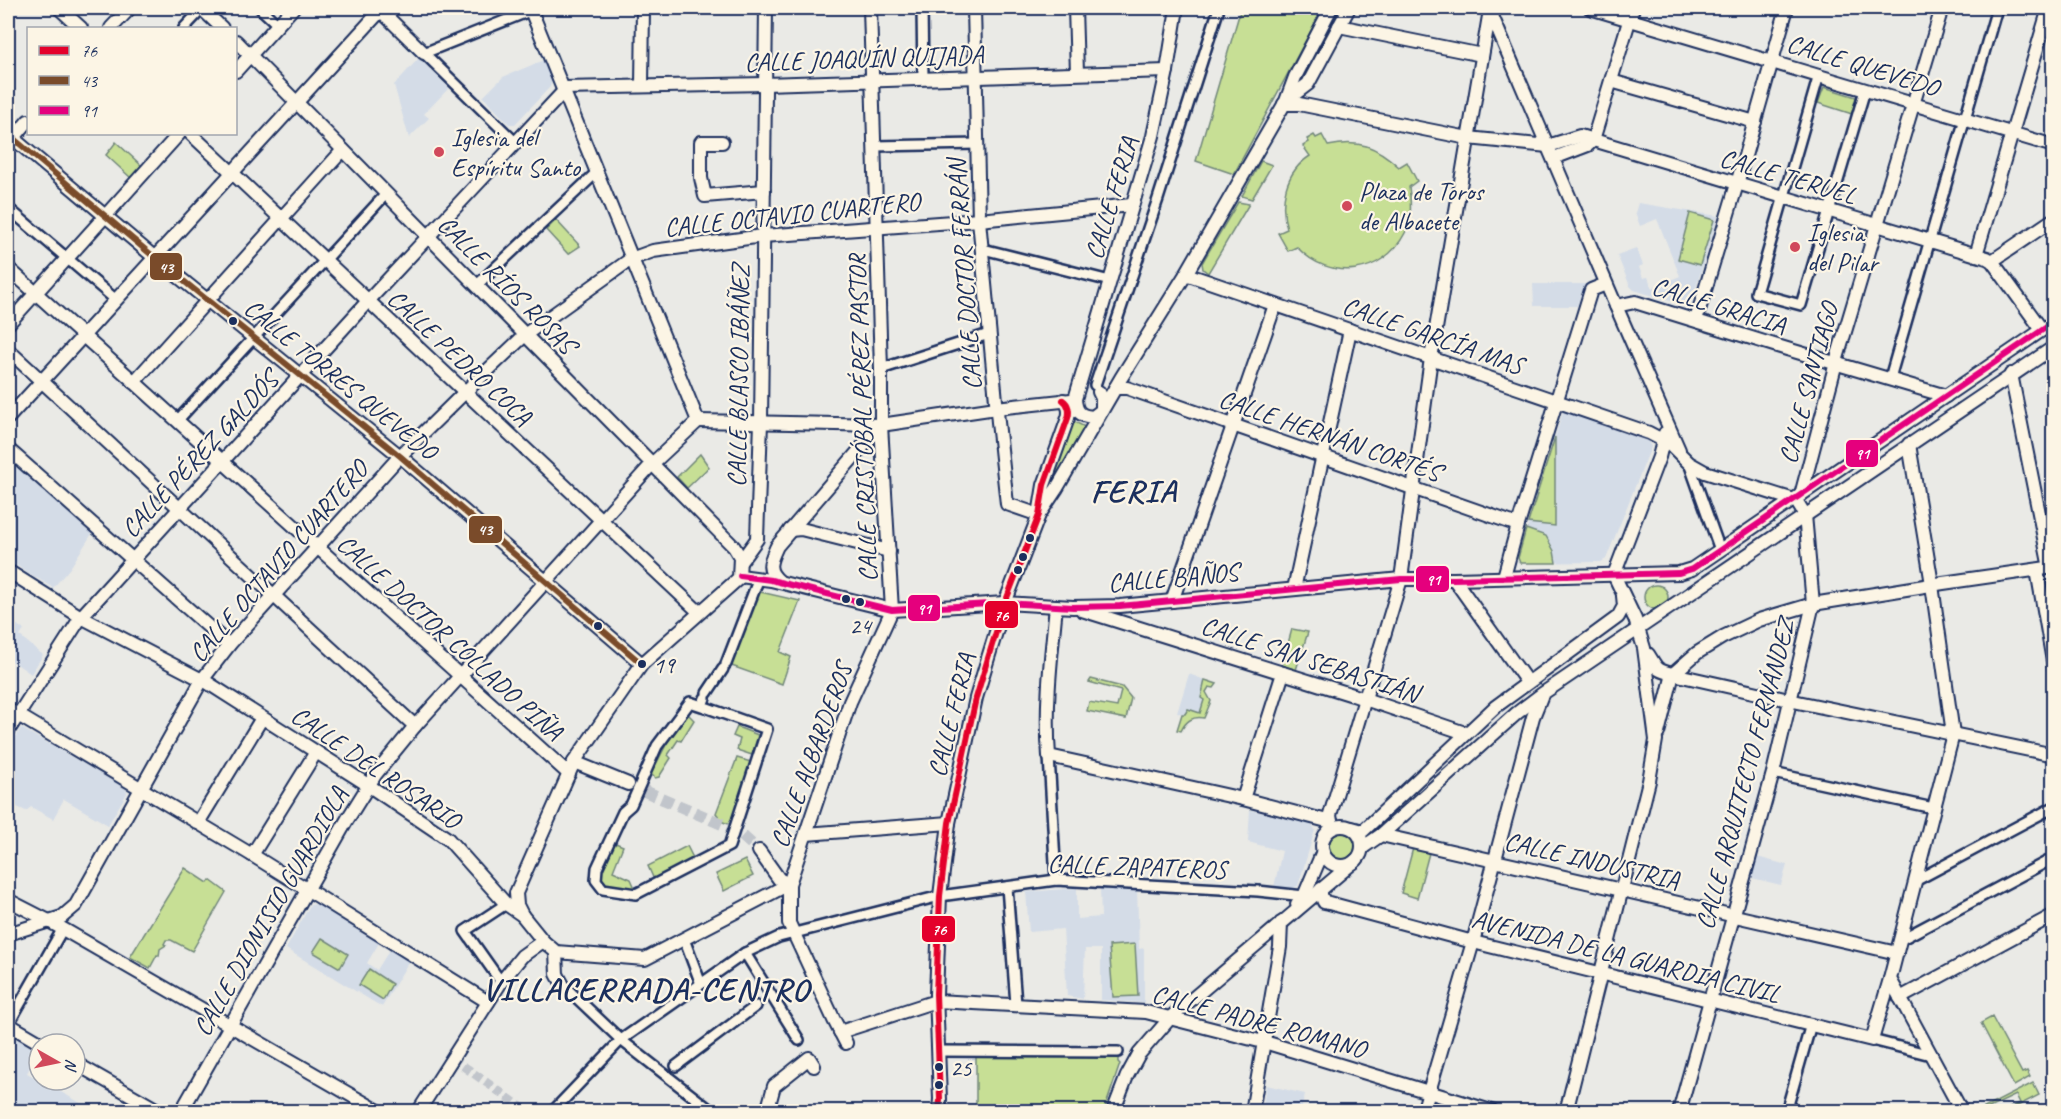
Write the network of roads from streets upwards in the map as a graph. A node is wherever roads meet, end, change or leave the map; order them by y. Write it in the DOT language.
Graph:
graph roads {
  1 [pos="59,8"];
  2 [pos="130,8"];
  3 [pos="260,8"];
  4 [pos="292,8"];
  5 [pos="380,8"];
  6 [pos="532,8"];
  7 [pos="644,8"];
  8 [pos="766,8"];
  9 [pos="870,8"];
  10 [pos="921,8"];
  11 [pos="974,8"];
  12 [pos="1075,8"];
  13 [pos="1177,8"];
  14 [pos="1219,8"];
  15 [pos="1331,8"];
  16 [pos="1349,8"];
  17 [pos="1590,8"];
  18 [pos="1787,8"];
  19 [pos="1942,8"];
  20 [pos="1997,8"];
  21 [pos="2049,8"];
  22 [pos="1489,9"];
  23 [pos="207,10"];
  24 [pos="1631,14"];
  25 [pos="277,24"];
  26 [pos="1339,26"];
  27 [pos="80,27"];
  28 [pos="112,27"];
  29 [pos="185,27"];
  30 [pos="221,27"];
  31 [pos="237,42"];
  32 [pos="424,53"];
  33 [pos="250,55"];
  34 [pos="1482,55"];
  35 [pos="1771,61"];
  36 [pos="237,70"];
  37 [pos="1167,71"];
  38 [pos="1077,73"];
  39 [pos="1819,75"];
  40 [pos="976,78"];
  41 [pos="923,79"];
  42 [pos="873,81"];
  43 [pos="1611,81"];
  44 [pos="765,84"];
  45 [pos="642,87"];
  46 [pos="563,89"];
  47 [pos="1865,90"];
  48 [pos="296,102"];
  49 [pos="1285,103"];
  50 [pos="1913,104"];
  51 [pos="1964,120"];
  52 [pos="27,122"];
  53 [pos="1755,122"];
  54 [pos="178,135"];
  55 [pos="192,135"];
  56 [pos="2012,135"];
  57 [pos="1468,138"];
  58 [pos="9,139"];
  59 [pos="1593,140"];
  60 [pos="515,142"];
  61 [pos="722,142"];
  62 [pos="978,144"];
  63 [pos="875,146"];
  64 [pos="2054,146"];
  65 [pos="343,150"];
  66 [pos="1551,152"];
  67 [pos="232,171"];
  68 [pos="596,173"];
  69 [pos="1737,184"];
  70 [pos="764,191"];
  71 [pos="386,194"];
  72 [pos="1784,198"];
  73 [pos="1132,205"];
  74 [pos="8,208"];
  75 [pos="1829,211"];
  76 [pos="105,216"];
  77 [pos="282,219"];
  78 [pos="2054,219"];
  79 [pos="979,220"];
  80 [pos="1876,225"];
  81 [pos="877,227"];
  82 [pos="428,236"];
  83 [pos="763,236"];
  84 [pos="1929,241"];
  85 [pos="983,249"];
  86 [pos="1976,255"];
  87 [pos="154,256"];
  88 [pos="66,259"];
  89 [pos="631,259"];
  90 [pos="325,260"];
  91 [pos="1992,261"];
  92 [pos="8,268"];
  93 [pos="1186,274"];
  94 [pos="1110,281"];
  95 [pos="1606,284"];
  96 [pos="477,285"];
  97 [pos="35,293"];
  98 [pos="208,299"];
  99 [pos="116,300"];
  100 [pos="368,301"];
  101 [pos="1275,305"];
  102 [pos="1616,306"];
  103 [pos="1696,320"];
  104 [pos="2054,322"];
  105 [pos="8,324"];
  106 [pos="1350,330"];
  107 [pos="2042,330"];
  108 [pos="525,334"];
  109 [pos="989,334"];
  110 [pos="83,337"];
  111 [pos="254,338"];
  112 [pos="2054,347"];
  113 [pos="8,350"];
  114 [pos="1431,358"];
  115 [pos="1836,364"];
  116 [pos="881,369"];
  117 [pos="2011,374"];
  118 [pos="301,376"];
  119 [pos="1891,379"];
  120 [pos="42,380"];
  121 [pos="134,382"];
  122 [pos="1121,385"];
  123 [pos="1097,389"];
  124 [pos="465,392"];
  125 [pos="1946,396"];
  126 [pos="1069,400"];
  127 [pos="1557,400"];
  128 [pos="996,408"];
  129 [pos="1102,410"];
  130 [pos="1664,417"];
  131 [pos="8,418"];
  132 [pos="177,421"];
  133 [pos="698,421"];
  134 [pos="761,422"];
  135 [pos="1233,424"];
  136 [pos="881,425"];
  137 [pos="1664,440"];
  138 [pos="1909,444"];
  139 [pos="8,449"];
  140 [pos="400,456"];
  141 [pos="1322,457"];
  142 [pos="1685,459"];
  143 [pos="221,461"];
  144 [pos="652,464"];
  145 [pos="1414,488"];
  146 [pos="1797,499"];
  147 [pos="180,508"];
  148 [pos="1039,515"];
  149 [pos="1805,516"];
  150 [pos="601,521"];
  151 [pos="1518,525"];
  152 [pos="790,530"];
  153 [pos="318,548"];
  154 [pos="1720,550"];
  155 [pos="889,551"];
  156 [pos="132,559"];
  157 [pos="741,561"];
  158 [pos="2052,568"];
  159 [pos="2037,570"];
  160 [pos="8,571"];
  161 [pos="1678,573"];
  162 [pos="1614,575"];
  163 [pos="740,576"];
  164 [pos="1504,577"];
  165 [pos="759,578"];
  166 [pos="1401,579"];
  167 [pos="1454,579"];
  168 [pos="546,581"];
  169 [pos="780,582"];
  170 [pos="1932,585"];
  171 [pos="1294,589"];
  172 [pos="274,596"];
  173 [pos="1625,597"];
  174 [pos="1172,601"];
  175 [pos="1005,603"];
  176 [pos="1813,604"];
  177 [pos="1056,606"];
  178 [pos="1073,607"];
  179 [pos="892,610"];
  180 [pos="699,612"];
  181 [pos="81,617"];
  182 [pos="1642,639"];
  183 [pos="230,645"];
  184 [pos="642,664"];
  185 [pos="2054,668"];
  186 [pos="1283,673"];
  187 [pos="1673,674"];
  188 [pos="460,677"];
  189 [pos="202,680"];
  190 [pos="1527,682"];
  191 [pos="1542,694"];
  192 [pos="705,699"];
  193 [pos="1365,699"];
  194 [pos="1790,700"];
  195 [pos="12,712"];
  196 [pos="262,718"];
  197 [pos="415,726"];
  198 [pos="8,730"];
  199 [pos="1465,733"];
  200 [pos="1953,734"];
  201 [pos="1656,740"];
  202 [pos="316,752"];
  203 [pos="2054,755"];
  204 [pos="1048,756"];
  205 [pos="571,768"];
  206 [pos="1773,773"];
  207 [pos="628,784"];
  208 [pos="368,785"];
  209 [pos="142,789"];
  210 [pos="1243,799"];
  211 [pos="2054,807"];
  212 [pos="1933,808"];
  213 [pos="949,823"];
  214 [pos="198,824"];
  215 [pos="1331,825"];
  216 [pos="1358,830"];
  217 [pos="806,834"];
  218 [pos="1382,835"];
  219 [pos="1362,848"];
  220 [pos="759,851"];
  221 [pos="1323,852"];
  222 [pos="252,855"];
  223 [pos="2054,858"];
  224 [pos="1356,860"];
  225 [pos="1493,861"];
  226 [pos="1056,880"];
  227 [pos="1915,881"];
  228 [pos="789,884"];
  229 [pos="1007,887"];
  230 [pos="307,889"];
  231 [pos="1321,889"];
  232 [pos="1622,891"];
  233 [pos="940,896"];
  234 [pos="1304,896"];
  235 [pos="8,900"];
  236 [pos="506,904"];
  237 [pos="522,915"];
  238 [pos="1732,915"];
  239 [pos="2054,915"];
  240 [pos="49,921"];
  241 [pos="1283,921"];
  242 [pos="62,930"];
  243 [pos="794,933"];
  244 [pos="8,934"];
  245 [pos="684,939"];
  246 [pos="1900,940"];
  247 [pos="543,941"];
  248 [pos="1473,942"];
  249 [pos="556,952"];
  250 [pos="745,953"];
  251 [pos="1897,953"];
  252 [pos="1601,973"];
  253 [pos="1890,979"];
  254 [pos="501,982"];
  255 [pos="701,984"];
  256 [pos="563,985"];
  257 [pos="1900,998"];
  258 [pos="1709,999"];
  259 [pos="488,1002"];
  260 [pos="931,1003"];
  261 [pos="1016,1005"];
  262 [pos="756,1006"];
  263 [pos="1171,1017"];
  264 [pos="1811,1024"];
  265 [pos="8,1025"];
  266 [pos="230,1025"];
  267 [pos="27,1036"];
  268 [pos="621,1040"];
  269 [pos="799,1040"];
  270 [pos="1872,1040"];
  271 [pos="1263,1043"];
  272 [pos="938,1052"];
  273 [pos="1118,1052"];
  274 [pos="1931,1055"];
  275 [pos="814,1066"];
  276 [pos="87,1070"];
  277 [pos="671,1070"];
  278 [pos="1428,1092"];
  279 [pos="161,1112"];
  280 [pos="181,1112"];
  281 [pos="380,1112"];
  282 [pos="418,1112"];
  283 [pos="552,1112"];
  284 [pos="712,1112"];
  285 [pos="767,1112"];
  286 [pos="939,1112"];
  287 [pos="1113,1112"];
  288 [pos="1252,1112"];
  289 [pos="1423,1112"];
  290 [pos="1494,1112"];
  291 [pos="1566,1112"];
  292 [pos="1679,1112"];
  293 [pos="1786,1112"];
  294 [pos="1962,1112"];
  1 -- 27 [label="street"];
  2 -- 28 [label="street"];
  3 -- 25 [label="street"];
  4 -- 25 [label="street"];
  5 -- 32 [label="street"];
  5 -- 48 [label="street"];
  6 -- 32 [label="street"];
  6 -- 46 [label="street"];
  7 -- 45 [label="street"];
  8 -- 44 [label="street, CALLE BLASCO IBÁÑEZ"];
  9 -- 42 [label="street, CALLE CRISTÓBAL PÉREZ PASTOR"];
  10 -- 41 [label="street"];
  11 -- 40 [label="street, CALLE DOCTOR FERRÁN"];
  12 -- 38 [label="street"];
  13 -- 37 [label="street, CALLE FERIA"];
  14 -- 123 [label="street"];
  15 -- 49 [label="street, CALLE FERIA"];
  16 -- 26 [label="street, CALLE FERIA"];
  17 -- 24 [label="street, CALLE QUEVEDO"];
  18 -- 35 [label="street"];
  19 -- 50 [label="street, CALLE SANTIAGO"];
  20 -- 51 [label="street"];
  21 -- 56 [label="street"];
  22 -- 34 [label="street"];
  22 -- 66 [label="street"];
  23 -- 29 [label="street"];
  23 -- 30 [label="street"];
  24 -- 35 [label="street, CALLE QUEVEDO"];
  24 -- 43 [label="street"];
  25 -- 33 [label="street"];
  26 -- 34 [label="street"];
  26 -- 49 [label="street, CALLE FERIA"];
  31 -- 33 [label="street, CALLE RÍOS ROSAS"];
  32 -- 60 [label="street"];
  33 -- 36 [label="street"];
  33 -- 48 [label="street, CALLE RÍOS ROSAS"];
  34 -- 57 [label="street"];
  35 -- 39 [label="street, CALLE QUEVEDO"];
  35 -- 53 [label="street"];
  37 -- 38 [label="street, CALLE JOAQUÍN QUIJADA"];
  37 -- 73 [label="street, CALLE FERIA"];
  38 -- 40 [label="street, CALLE JOAQUÍN QUIJADA"];
  39 -- 47 [label="street, CALLE QUEVEDO"];
  39 -- 72 [label="street"];
  40 -- 41 [label="street, CALLE JOAQUÍN QUIJADA"];
  40 -- 62 [label="street, CALLE DOCTOR FERRÁN"];
  41 -- 42 [label="street, CALLE JOAQUÍN QUIJADA"];
  42 -- 44 [label="street, CALLE JOAQUÍN QUIJADA"];
  42 -- 63 [label="street, CALLE CRISTÓBAL PÉREZ PASTOR"];
  43 -- 53 [label="street"];
  43 -- 59 [label="street"];
  44 -- 45 [label="street, CALLE JOAQUÍN QUIJADA"];
  44 -- 70 [label="street, CALLE BLASCO IBÁÑEZ"];
  45 -- 46 [label="street, CALLE JOAQUÍN QUIJADA"];
  46 -- 60 [label="street, CALLE PÉREZ GALDÓS"];
  46 -- 68 [label="street"];
  47 -- 50 [label="street, CALLE QUEVEDO"];
  47 -- 75 [label="street"];
  48 -- 65 [label="street, CALLE RÍOS ROSAS"];
  48 -- 67 [label="street"];
  49 -- 57 [label="street"];
  49 -- 93 [label="street, CALLE FERIA"];
  50 -- 51 [label="street, CALLE QUEVEDO"];
  50 -- 80 [label="street, CALLE SANTIAGO"];
  51 -- 56 [label="street, CALLE QUEVEDO"];
  51 -- 84 [label="street"];
  52 -- 58 [label="street"];
  53 -- 69 [label="street"];
  54 -- 76 [label="street"];
  55 -- 67 [label="street, CALLE PEDRO COCA"];
  56 -- 64 [label="street, CALLE QUEVEDO"];
  56 -- 86 [label="street"];
  57 -- 66 [label="street"];
  57 -- 114 [label="street"];
  58 -- 76 [label="street, CALLE TORRES QUEVEDO"];
  59 -- 66 [label="street, CALLE TERUEL"];
  59 -- 69 [label="street, CALLE TERUEL"];
  60 -- 82 [label="street, CALLE PÉREZ GALDÓS"];
  61 -- 70 [label="street"];
  62 -- 63 [label="street"];
  62 -- 79 [label="street, CALLE DOCTOR FERRÁN"];
  63 -- 81 [label="street, CALLE CRISTÓBAL PÉREZ PASTOR"];
  65 -- 71 [label="street, CALLE RÍOS ROSAS"];
  65 -- 77 [label="street"];
  66 -- 95 [label="street"];
  67 -- 77 [label="street, CALLE PEDRO COCA"];
  67 -- 87 [label="street"];
  68 -- 89 [label="street"];
  68 -- 96 [label="street"];
  69 -- 72 [label="street, CALLE TERUEL"];
  69 -- 103 [label="street"];
  70 -- 83 [label="street, CALLE BLASCO IBÁÑEZ"];
  71 -- 82 [label="street, CALLE RÍOS ROSAS"];
  71 -- 90 [label="street"];
  72 -- 75 [label="street, CALLE TERUEL"];
  72 -- 75 [label="street"];
  73 -- 79 [label="street, CALLE OCTAVIO CUARTERO"];
  73 -- 94 [label="street, CALLE FERIA"];
  74 -- 88 [label="street"];
  75 -- 80 [label="street, CALLE TERUEL"];
  76 -- 87 [label="street, CALLE TORRES QUEVEDO"];
  76 -- 88 [label="street"];
  77 -- 90 [label="street, CALLE PEDRO COCA"];
  77 -- 98 [label="street"];
  78 -- 91 [label="street"];
  79 -- 81 [label="street, CALLE OCTAVIO CUARTERO"];
  79 -- 85 [label="street, CALLE DOCTOR FERRÁN"];
  80 -- 84 [label="street, CALLE TERUEL"];
  80 -- 115 [label="street, CALLE SANTIAGO"];
  81 -- 83 [label="street, CALLE OCTAVIO CUARTERO"];
  81 -- 116 [label="street, CALLE CRISTÓBAL PÉREZ PASTOR"];
  82 -- 96 [label="street, CALLE RÍOS ROSAS"];
  82 -- 100 [label="street, CALLE PÉREZ GALDÓS"];
  83 -- 89 [label="street, CALLE OCTAVIO CUARTERO"];
  83 -- 134 [label="street, CALLE BLASCO IBÁÑEZ"];
  84 -- 86 [label="street, CALLE TERUEL"];
  84 -- 119 [label="street"];
  85 -- 94 [label="street"];
  85 -- 109 [label="street, CALLE DOCTOR FERRÁN"];
  86 -- 91 [label="street, CALLE TERUEL"];
  87 -- 98 [label="street, CALLE TORRES QUEVEDO"];
  87 -- 99 [label="street"];
  88 -- 97 [label="street"];
  88 -- 99 [label="street"];
  89 -- 108 [label="street, CALLE OCTAVIO CUARTERO"];
  89 -- 133 [label="street"];
  90 -- 100 [label="street, CALLE PEDRO COCA"];
  90 -- 111 [label="street"];
  91 -- 107 [label="street"];
  92 -- 97 [label="street, CALLE DOCTOR COLLADO PIÑA"];
  93 -- 101 [label="street, CALLE GARCÍA MAS"];
  93 -- 122 [label="street, CALLE FERIA"];
  94 -- 126 [label="street, CALLE FERIA"];
  95 -- 102 [label="street"];
  95 -- 127 [label="street"];
  96 -- 108 [label="street, CALLE RÍOS ROSAS"];
  97 -- 105 [label="street"];
  97 -- 110 [label="street, CALLE DOCTOR COLLADO PIÑA"];
  98 -- 111 [label="street, CALLE TORRES QUEVEDO"];
  98 -- 121 [label="street"];
  99 -- 110 [label="street"];
  100 -- 118 [label="street, CALLE PÉREZ GALDÓS"];
  100 -- 124 [label="street, CALLE PEDRO COCA"];
  101 -- 106 [label="street, CALLE GARCÍA MAS"];
  101 -- 135 [label="street"];
  102 -- 103 [label="street, CALLE GRACIA"];
  102 -- 130 [label="street"];
  103 -- 115 [label="street, CALLE GRACIA"];
  104 -- 107 [label="street"];
  106 -- 114 [label="street, CALLE GARCÍA MAS"];
  106 -- 141 [label="street"];
  107 -- 125 [label="street"];
  108 -- 124 [label="street, CALLE OCTAVIO CUARTERO"];
  108 -- 144 [label="street, CALLE RÍOS ROSAS"];
  109 -- 116 [label="street"];
  109 -- 128 [label="street, CALLE DOCTOR FERRÁN"];
  110 -- 120 [label="street"];
  110 -- 121 [label="street, CALLE DOCTOR COLLADO PIÑA"];
  111 -- 118 [label="street, CALLE TORRES QUEVEDO"];
  111 -- 132 [label="street"];
  112 -- 117 [label="street"];
  113 -- 120 [label="street"];
  114 -- 127 [label="street, CALLE GARCÍA MAS"];
  114 -- 145 [label="street"];
  115 -- 119 [label="street, CALLE GRACIA"];
  115 -- 146 [label="street, CALLE SANTIAGO"];
  116 -- 136 [label="street, CALLE CRISTÓBAL PÉREZ PASTOR"];
  117 -- 138 [label="street"];
  117 -- 158 [label="street"];
  118 -- 140 [label="street, CALLE TORRES QUEVEDO"];
  118 -- 143 [label="street, CALLE PÉREZ GALDÓS"];
  119 -- 125 [label="street, CALLE GRACIA"];
  120 -- 131 [label="street"];
  120 -- 147 [label="street"];
  121 -- 132 [label="street, CALLE DOCTOR COLLADO PIÑA"];
  122 -- 123 [label="street, CALLE FERIA"];
  122 -- 129 [label="street, CALLE FERIA"];
  122 -- 135 [label="street, CALLE HERNÁN CORTÉS"];
  123 -- 126 [label="street, CALLE FERIA"];
  123 -- 129 [label="street"];
  124 -- 140 [label="street, CALLE OCTAVIO CUARTERO"];
  124 -- 150 [label="street, CALLE PEDRO COCA"];
  125 -- 146 [label="street"];
  126 -- 128 [label="street"];
  126 -- 129 [label="street"];
  126 -- 148 [label="street, CALLE FERIA"];
  127 -- 137 [label="street, CALLE GARCÍA MAS"];
  127 -- 151 [label="street"];
  128 -- 136 [label="street"];
  128 -- 148 [label="street, CALLE DOCTOR FERRÁN"];
  129 -- 148 [label="street, CALLE FERIA"];
  130 -- 137 [label="street"];
  130 -- 142 [label="street"];
  132 -- 143 [label="street, CALLE DOCTOR COLLADO PIÑA"];
  133 -- 134 [label="street"];
  133 -- 144 [label="street, CALLE DIONISIO GUARDIOLA"];
  134 -- 136 [label="street"];
  134 -- 157 [label="street, CALLE BLASCO IBÁÑEZ"];
  135 -- 141 [label="street, CALLE HERNÁN CORTÉS"];
  135 -- 174 [label="street"];
  136 -- 152 [label="street"];
  136 -- 155 [label="street, CALLE CRISTÓBAL PÉREZ PASTOR"];
  137 -- 142 [label="street, CALLE GARCÍA MAS"];
  137 -- 162 [label="street"];
  138 -- 149 [label="street"];
  138 -- 170 [label="street"];
  139 -- 156 [label="street"];
  140 -- 153 [label="street, CALLE OCTAVIO CUARTERO"];
  140 -- 168 [label="street, CALLE TORRES QUEVEDO"];
  141 -- 145 [label="street, CALLE HERNÁN CORTÉS"];
  141 -- 171 [label="street"];
  142 -- 146 [label="street, CALLE GARCÍA MAS"];
  142 -- 154 [label="street"];
  143 -- 147 [label="street, CALLE PÉREZ GALDÓS"];
  143 -- 153 [label="street, CALLE DOCTOR COLLADO PIÑA"];
  144 -- 150 [label="street, CALLE DIONISIO GUARDIOLA"];
  144 -- 157 [label="street, CALLE RÍOS ROSAS"];
  145 -- 151 [label="street, CALLE HERNÁN CORTÉS"];
  145 -- 166 [label="street"];
  146 -- 149 [label="street"];
  146 -- 154 [label="street"];
  147 -- 156 [label="street, CALLE PÉREZ GALDÓS"];
  147 -- 172 [label="street"];
  148 -- 175 [label="street, CALLE FERIA"];
  149 -- 176 [label="street, CALLE ARQUITECTO FERNÁNDEZ"];
  149 -- 182 [label="street"];
  150 -- 168 [label="street, CALLE DIONISIO GUARDIOLA"];
  150 -- 180 [label="street, CALLE PEDRO COCA"];
  151 -- 164 [label="street"];
  152 -- 155 [label="street"];
  152 -- 169 [label="street"];
  153 -- 172 [label="street, CALLE OCTAVIO CUARTERO"];
  153 -- 188 [label="street, CALLE DOCTOR COLLADO PIÑA"];
  154 -- 161 [label="street"];
  155 -- 179 [label="street, CALLE CRISTÓBAL PÉREZ PASTOR"];
  156 -- 181 [label="street, CALLE PÉREZ GALDÓS"];
  156 -- 183 [label="street"];
  157 -- 163 [label="street"];
  158 -- 159 [label="street"];
  159 -- 170 [label="street"];
  159 -- 185 [label="street"];
  160 -- 181 [label="street, CALLE DEL ROSARIO"];
  161 -- 162 [label="street, CALLE BAÑOS"];
  161 -- 173 [label="street"];
  162 -- 164 [label="street, CALLE BAÑOS"];
  162 -- 173 [label="street"];
  163 -- 165 [label="street, CALLE BAÑOS"];
  163 -- 180 [label="street"];
  164 -- 167 [label="street, CALLE BAÑOS"];
  165 -- 169 [label="street, CALLE BAÑOS"];
  165 -- 192 [label="street"];
  166 -- 167 [label="street, CALLE BAÑOS"];
  166 -- 171 [label="street, CALLE BAÑOS"];
  166 -- 193 [label="street"];
  167 -- 190 [label="street"];
  168 -- 184 [label="street, CALLE TORRES QUEVEDO"];
  168 -- 188 [label="street, CALLE DIONISIO GUARDIOLA"];
  169 -- 179 [label="street, CALLE BAÑOS"];
  170 -- 176 [label="street"];
  170 -- 200 [label="street"];
  171 -- 174 [label="street, CALLE BAÑOS"];
  172 -- 183 [label="street, CALLE OCTAVIO CUARTERO"];
  172 -- 197 [label="street"];
  173 -- 182 [label="street"];
  173 -- 190 [label="street"];
  174 -- 178 [label="street, CALLE BAÑOS"];
  175 -- 177 [label="street, CALLE BAÑOS"];
  175 -- 179 [label="street, CALLE BAÑOS"];
  175 -- 213 [label="street, CALLE FERIA"];
  176 -- 187 [label="street"];
  176 -- 194 [label="street, CALLE ARQUITECTO FERNÁNDEZ"];
  177 -- 178 [label="street, CALLE BAÑOS"];
  177 -- 204 [label="street"];
  178 -- 186 [label="street, CALLE SAN SEBASTIÁN"];
  179 -- 217 [label="street, CALLE ALBARDEROS"];
  180 -- 184 [label="street"];
  181 -- 189 [label="street, CALLE DEL ROSARIO"];
  181 -- 195 [label="street, CALLE PÉREZ GALDÓS"];
  182 -- 187 [label="street"];
  182 -- 191 [label="street"];
  182 -- 201 [label="street"];
  183 -- 189 [label="street, CALLE OCTAVIO CUARTERO"];
  184 -- 205 [label="street"];
  186 -- 193 [label="street, CALLE SAN SEBASTIÁN"];
  186 -- 210 [label="street"];
  187 -- 194 [label="street"];
  187 -- 201 [label="street"];
  188 -- 197 [label="street, CALLE DIONISIO GUARDIOLA"];
  188 -- 205 [label="street, CALLE DOCTOR COLLADO PIÑA"];
  189 -- 196 [label="street, CALLE DEL ROSARIO"];
  189 -- 209 [label="street, CALLE OCTAVIO CUARTERO"];
  190 -- 199 [label="street"];
  191 -- 218 [label="street"];
  191 -- 225 [label="street"];
  192 -- 192 [label="street"];
  193 -- 199 [label="street, CALLE SAN SEBASTIÁN"];
  193 -- 215 [label="street"];
  194 -- 200 [label="street"];
  194 -- 206 [label="street, CALLE ARQUITECTO FERNÁNDEZ"];
  195 -- 198 [label="street, CALLE PÉREZ GALDÓS"];
  195 -- 209 [label="street"];
  196 -- 202 [label="street, CALLE DEL ROSARIO"];
  196 -- 214 [label="street"];
  197 -- 208 [label="street, CALLE DIONISIO GUARDIOLA"];
  199 -- 216 [label="street"];
  200 -- 203 [label="street"];
  200 -- 212 [label="street"];
  201 -- 232 [label="street"];
  202 -- 208 [label="street, CALLE DEL ROSARIO"];
  202 -- 222 [label="street"];
  204 -- 210 [label="street"];
  204 -- 226 [label="street"];
  205 -- 207 [label="street, CALLE DOCTOR COLLADO PIÑA"];
  205 -- 237 [label="street"];
  206 -- 212 [label="street"];
  206 -- 238 [label="street, CALLE ARQUITECTO FERNÁNDEZ"];
  208 -- 230 [label="street, CALLE DIONISIO GUARDIOLA"];
  208 -- 236 [label="street, CALLE DEL ROSARIO"];
  209 -- 214 [label="street"];
  209 -- 240 [label="street, CALLE OCTAVIO CUARTERO"];
  210 -- 215 [label="street"];
  211 -- 227 [label="street"];
  212 -- 227 [label="street"];
  213 -- 217 [label="street"];
  213 -- 233 [label="street, CALLE FERIA"];
  214 -- 222 [label="street"];
  215 -- 216 [label="street"];
  215 -- 221 [label="street"];
  216 -- 219 [label="street"];
  217 -- 228 [label="street, CALLE ALBARDEROS"];
  218 -- 219 [label="street"];
  218 -- 225 [label="street, CALLE INDUSTRIA"];
  219 -- 224 [label="street"];
  220 -- 228 [label="street"];
  221 -- 224 [label="street"];
  221 -- 234 [label="street"];
  222 -- 230 [label="street"];
  223 -- 246 [label="street"];
  224 -- 231 [label="street"];
  225 -- 232 [label="street, CALLE INDUSTRIA"];
  225 -- 248 [label="street"];
  226 -- 229 [label="street, CALLE ZAPATEROS"];
  226 -- 234 [label="street, CALLE ZAPATEROS"];
  227 -- 246 [label="street"];
  228 -- 243 [label="street, CALLE ALBARDEROS"];
  228 -- 245 [label="street"];
  229 -- 233 [label="street, CALLE ZAPATEROS"];
  229 -- 261 [label="street"];
  230 -- 259 [label="street"];
  230 -- 266 [label="street, CALLE DIONISIO GUARDIOLA"];
  231 -- 241 [label="street"];
  231 -- 248 [label="street, AVENIDA DE LA GUARDIA CIVIL"];
  232 -- 238 [label="street, CALLE INDUSTRIA"];
  232 -- 252 [label="street"];
  233 -- 243 [label="street, CALLE ZAPATEROS"];
  233 -- 260 [label="street, CALLE FERIA"];
  234 -- 241 [label="street"];
  235 -- 240 [label="street"];
  236 -- 237 [label="street, CALLE DEL ROSARIO"];
  236 -- 254 [label="street"];
  237 -- 247 [label="street, CALLE DEL ROSARIO"];
  238 -- 251 [label="street, CALLE INDUSTRIA"];
  238 -- 258 [label="street, CALLE ARQUITECTO FERNÁNDEZ"];
  239 -- 257 [label="street"];
  240 -- 242 [label="street"];
  240 -- 244 [label="street"];
  241 -- 263 [label="street"];
  241 -- 271 [label="street"];
  242 -- 265 [label="street"];
  242 -- 266 [label="street"];
  243 -- 250 [label="street, CALLE ZAPATEROS"];
  243 -- 260 [label="street, CALLE ALBARDEROS"];
  245 -- 249 [label="street"];
  245 -- 255 [label="street"];
  246 -- 251 [label="street"];
  247 -- 249 [label="street, CALLE DEL ROSARIO"];
  247 -- 254 [label="street"];
  248 -- 252 [label="street, AVENIDA DE LA GUARDIA CIVIL"];
  248 -- 278 [label="street"];
  249 -- 256 [label="street"];
  250 -- 255 [label="street, CALLE ZAPATEROS"];
  250 -- 269 [label="street"];
  251 -- 253 [label="street"];
  252 -- 258 [label="street, AVENIDA DE LA GUARDIA CIVIL"];
  252 -- 291 [label="street"];
  253 -- 257 [label="street"];
  253 -- 270 [label="street"];
  254 -- 259 [label="street"];
  255 -- 268 [label="street, CALLE ZAPATEROS"];
  256 -- 268 [label="street"];
  257 -- 274 [label="street"];
  258 -- 264 [label="street, AVENIDA DE LA GUARDIA CIVIL"];
  258 -- 292 [label="street, CALLE ARQUITECTO FERNÁNDEZ"];
  259 -- 282 [label="street"];
  260 -- 261 [label="street, CALLE PADRE ROMANO"];
  260 -- 272 [label="street, CALLE FERIA"];
  261 -- 263 [label="street, CALLE PADRE ROMANO"];
  262 -- 277 [label="street"];
  263 -- 271 [label="street, CALLE PADRE ROMANO"];
  263 -- 287 [label="street"];
  264 -- 270 [label="street, AVENIDA DE LA GUARDIA CIVIL"];
  264 -- 293 [label="street"];
  265 -- 267 [label="street"];
  266 -- 280 [label="street, CALLE DIONISIO GUARDIOLA"];
  266 -- 281 [label="street"];
  268 -- 277 [label="street"];
  268 -- 283 [label="street, CALLE ZAPATEROS"];
  270 -- 274 [label="street, AVENIDA DE LA GUARDIA CIVIL"];
  271 -- 278 [label="street, CALLE PADRE ROMANO"];
  271 -- 288 [label="street"];
  272 -- 273 [label="street"];
  272 -- 286 [label="street, CALLE FERIA"];
  274 -- 294 [label="street"];
  275 -- 285 [label="street"];
  276 -- 279 [label="street"];
  277 -- 284 [label="street"];
  278 -- 289 [label="street"];
  278 -- 290 [label="street, CALLE PADRE ROMANO"];
}
